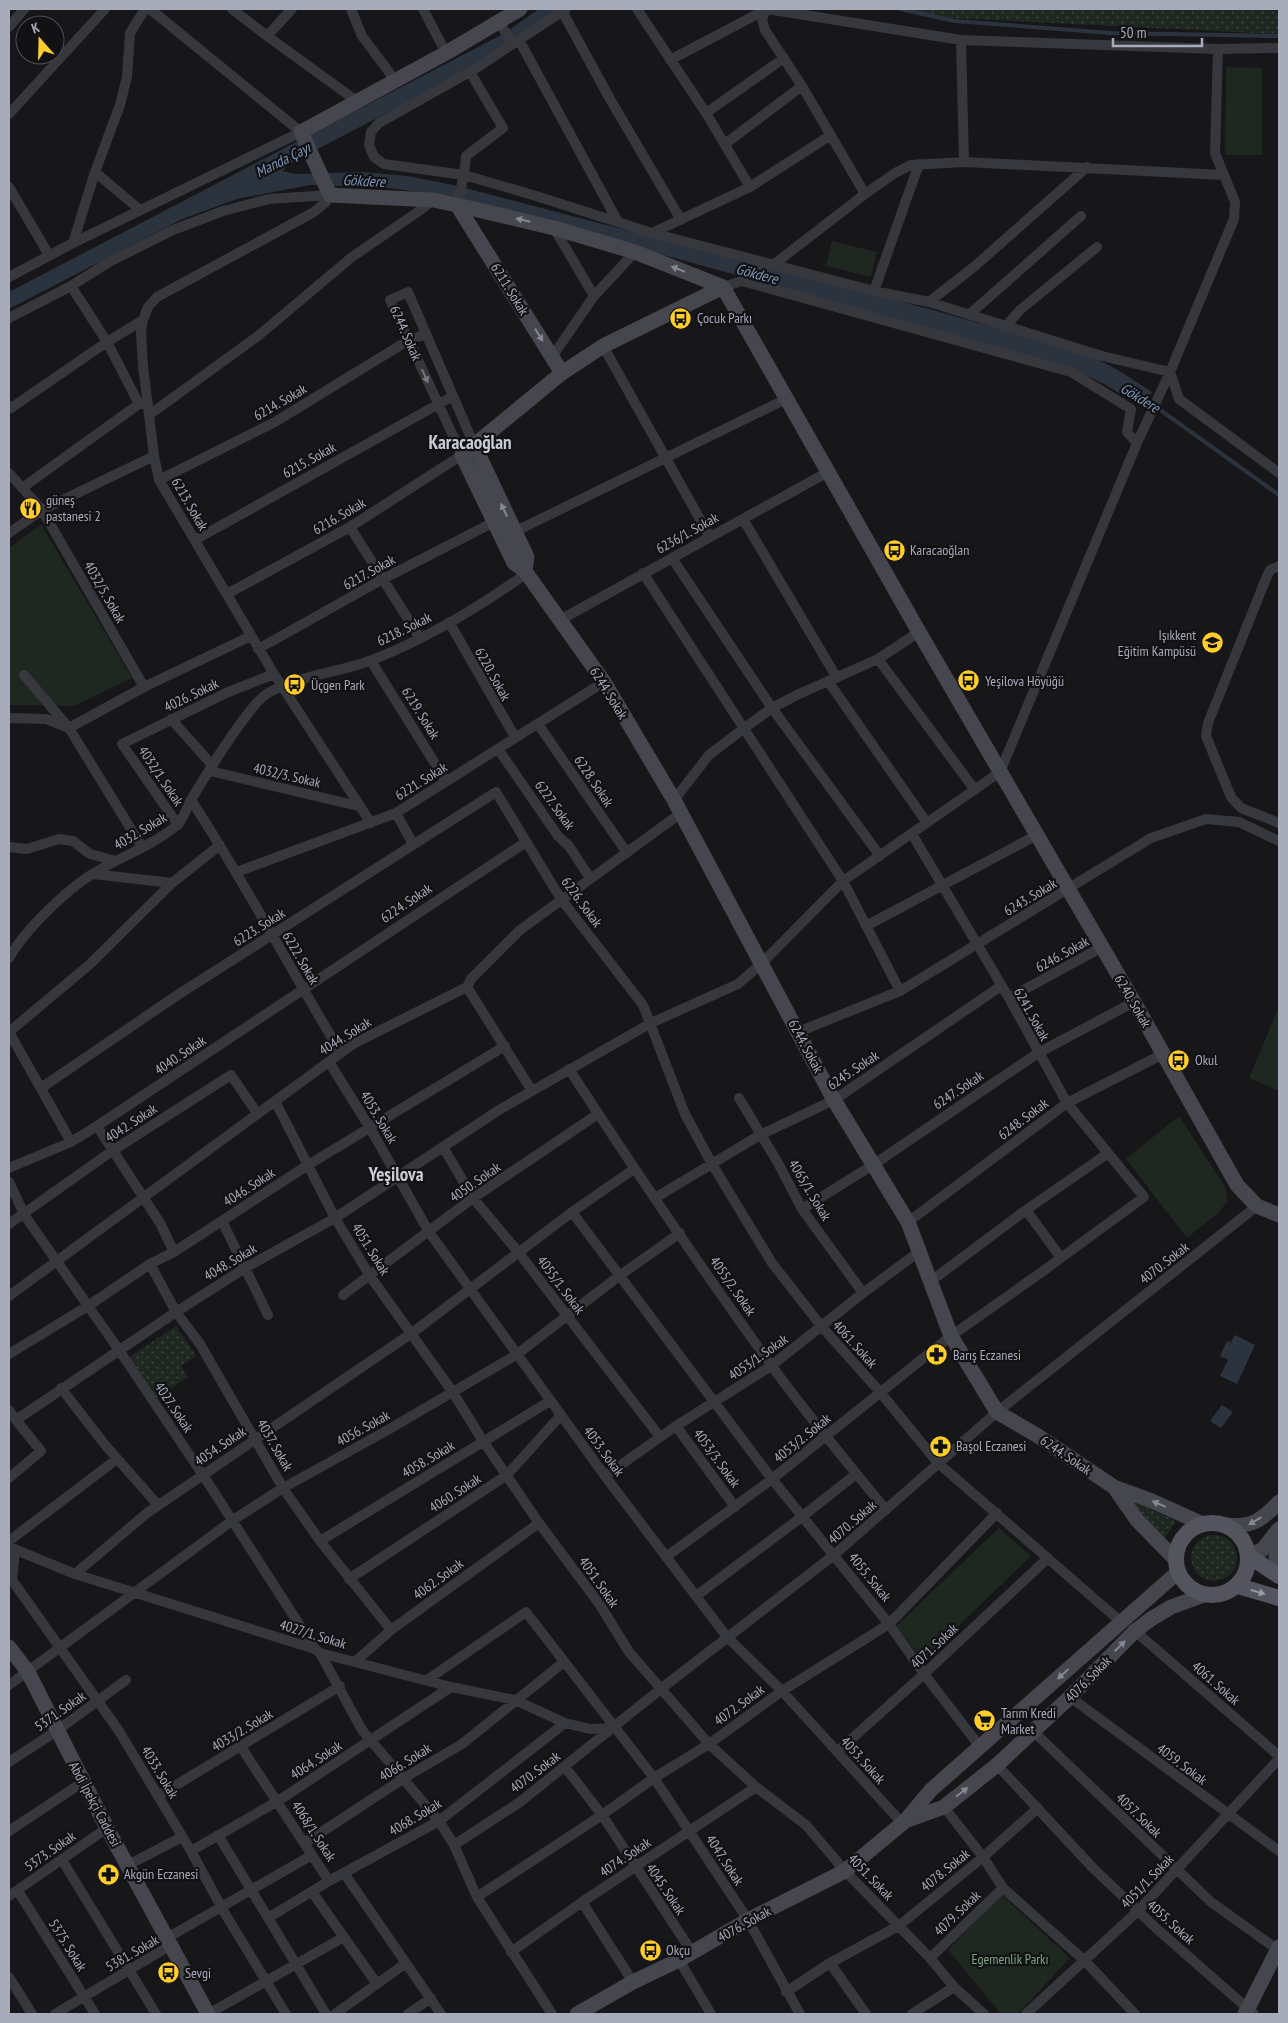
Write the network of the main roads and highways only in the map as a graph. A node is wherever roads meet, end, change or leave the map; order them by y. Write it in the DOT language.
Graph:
graph roads {
  1 [pos="1249,1556"];
  2 [pos="1279,1576"];
  3 [pos="1238,1586"];
  4 [pos="1279,1598"];
  1 -- 2 [label="main road"];
  1 -- 3 [label="main road"];
  1 -- 3 [label="main road"];
  3 -- 4 [label="main road, one-way"];
}
